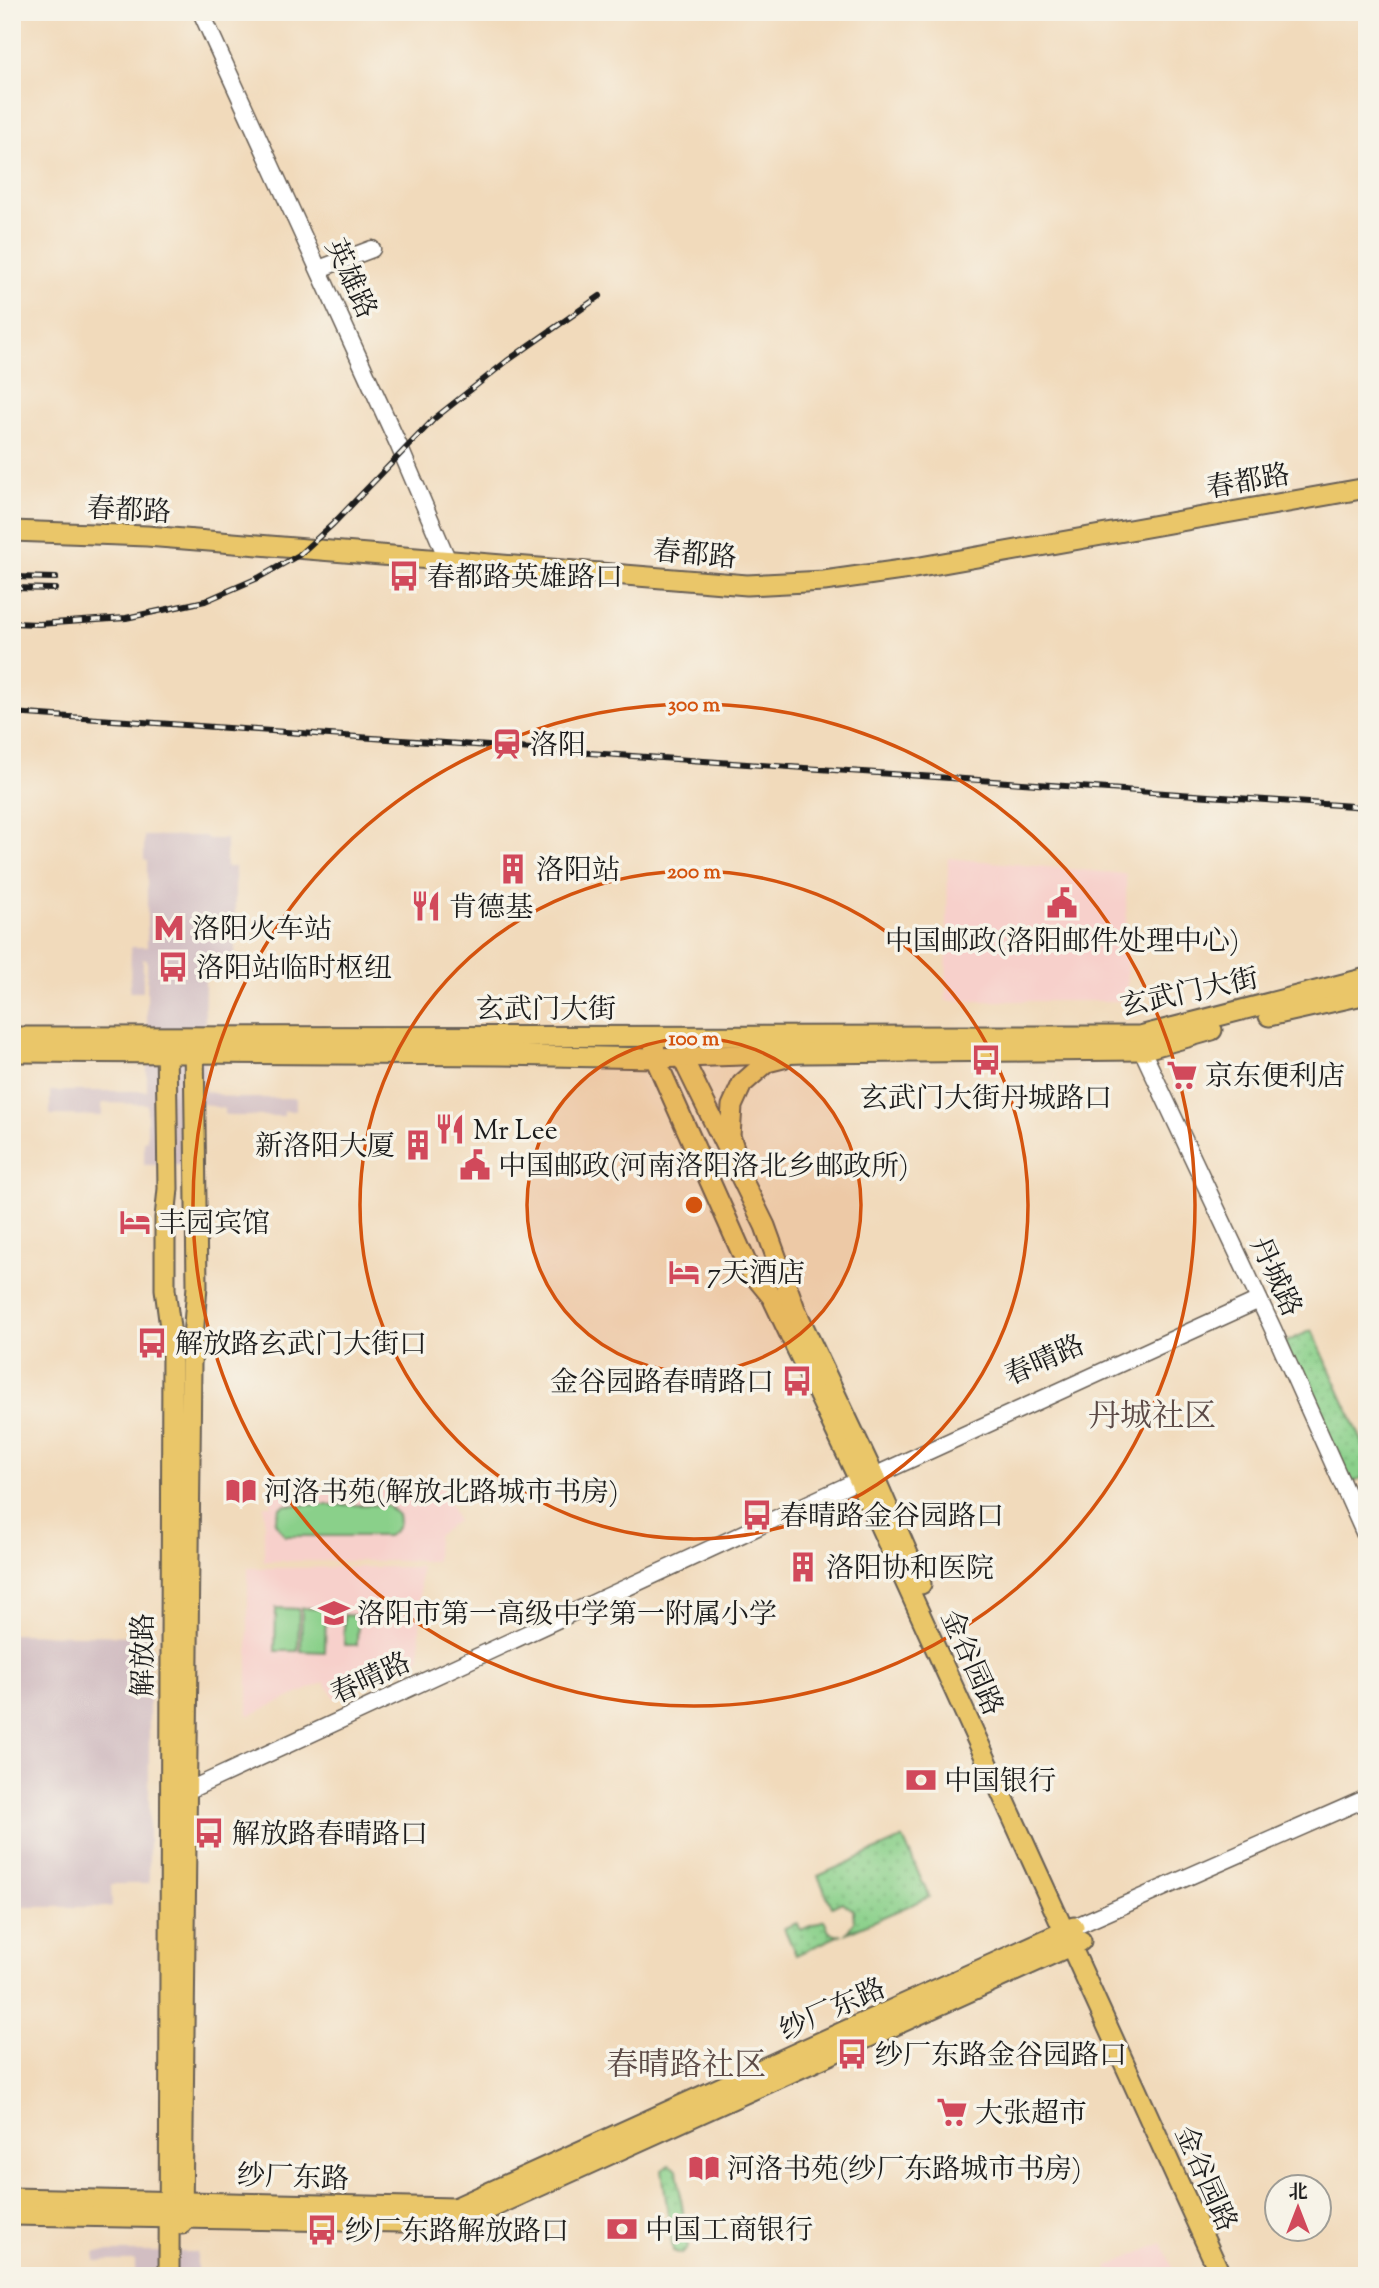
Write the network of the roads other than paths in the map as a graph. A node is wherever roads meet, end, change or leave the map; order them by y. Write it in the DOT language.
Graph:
graph roads {
  1 [pos="201,12"];
  2 [pos="372,249"];
  3 [pos="318,269"];
  4 [pos="1367,488"];
  5 [pos="1367,495"];
  6 [pos="12,531"];
  7 [pos="12,538"];
  8 [pos="449,565"];
  9 [pos="1367,978"];
  10 [pos="1367,994"];
  11 [pos="12,1037"];
  12 [pos="654,1037"];
  13 [pos="680,1037"];
  14 [pos="1141,1043"];
  15 [pos="166,1044"];
  16 [pos="195,1044"];
  17 [pos="12,1052"];
  18 [pos="805,1053"];
  19 [pos="682,1057"];
  20 [pos="655,1058"];
  21 [pos="751,1195"];
  22 [pos="1257,1296"];
  23 [pos="867,1474"];
  24 [pos="1367,1539"];
  25 [pos="177,1793"];
  26 [pos="1367,1798"];
  27 [pos="1073,1936"];
  28 [pos="12,2198"];
  29 [pos="175,2209"];
  30 [pos="12,2215"];
  31 [pos="169,2276"];
  32 [pos="181,2276"];
  33 [pos="1221,2276"];
  34 [pos="1229,2276"];
  1 -- 3 [label="street, 英雄路"];
  2 -- 3 [label="street"];
  3 -- 8 [label="street, 英雄路"];
  4 -- 8 [label="main road, 春都路"];
  5 -- 8 [label="main road, 春都路"];
  6 -- 8 [label="main road, 春都路"];
  7 -- 8 [label="main road, 春都路"];
  9 -- 14 [label="main road, 玄武门大街"];
  10 -- 14 [label="main road, 玄武门大街"];
  11 -- 15 [label="main road, 玄武门大街"];
  12 -- 13 [label="main road, 玄武门大街"];
  12 -- 16 [label="main road, 玄武门大街"];
  12 -- 20 [label="main road, 金谷园路"];
  13 -- 14 [label="main road, 玄武门大街"];
  13 -- 19 [label="main road, 金谷园路"];
  14 -- 18 [label="main road, 玄武门大街"];
  14 -- 22 [label="street, 丹城路"];
  15 -- 16 [label="main road, 玄武门大街"];
  15 -- 17 [label="main road, 玄武门大街"];
  15 -- 25 [label="main road, 解放路"];
  16 -- 20 [label="main road, 玄武门大街"];
  16 -- 25 [label="main road, 解放路"];
  18 -- 19 [label="main road, 玄武门大街"];
  18 -- 21 [label="main road"];
  19 -- 20 [label="main road, 玄武门大街"];
  19 -- 21 [label="main road, 金谷园路"];
  20 -- 23 [label="main road, 金谷园路"];
  21 -- 23 [label="main road, 金谷园路"];
  22 -- 23 [label="street, 春晴路"];
  22 -- 24 [label="street, 丹城路"];
  23 -- 25 [label="street, 春晴路"];
  23 -- 27 [label="main road, 金谷园路"];
  25 -- 29 [label="main road, 解放路"];
  26 -- 27 [label="street, 纱厂东路"];
  27 -- 29 [label="main road, 纱厂东路"];
  27 -- 33 [label="main road, 金谷园路"];
  27 -- 34 [label="main road, 金谷园路"];
  28 -- 29 [label="main road, 纱厂东路"];
  29 -- 30 [label="main road, 纱厂东路"];
  29 -- 31 [label="main road, 解放路"];
  29 -- 32 [label="main road, 解放路"];
}
